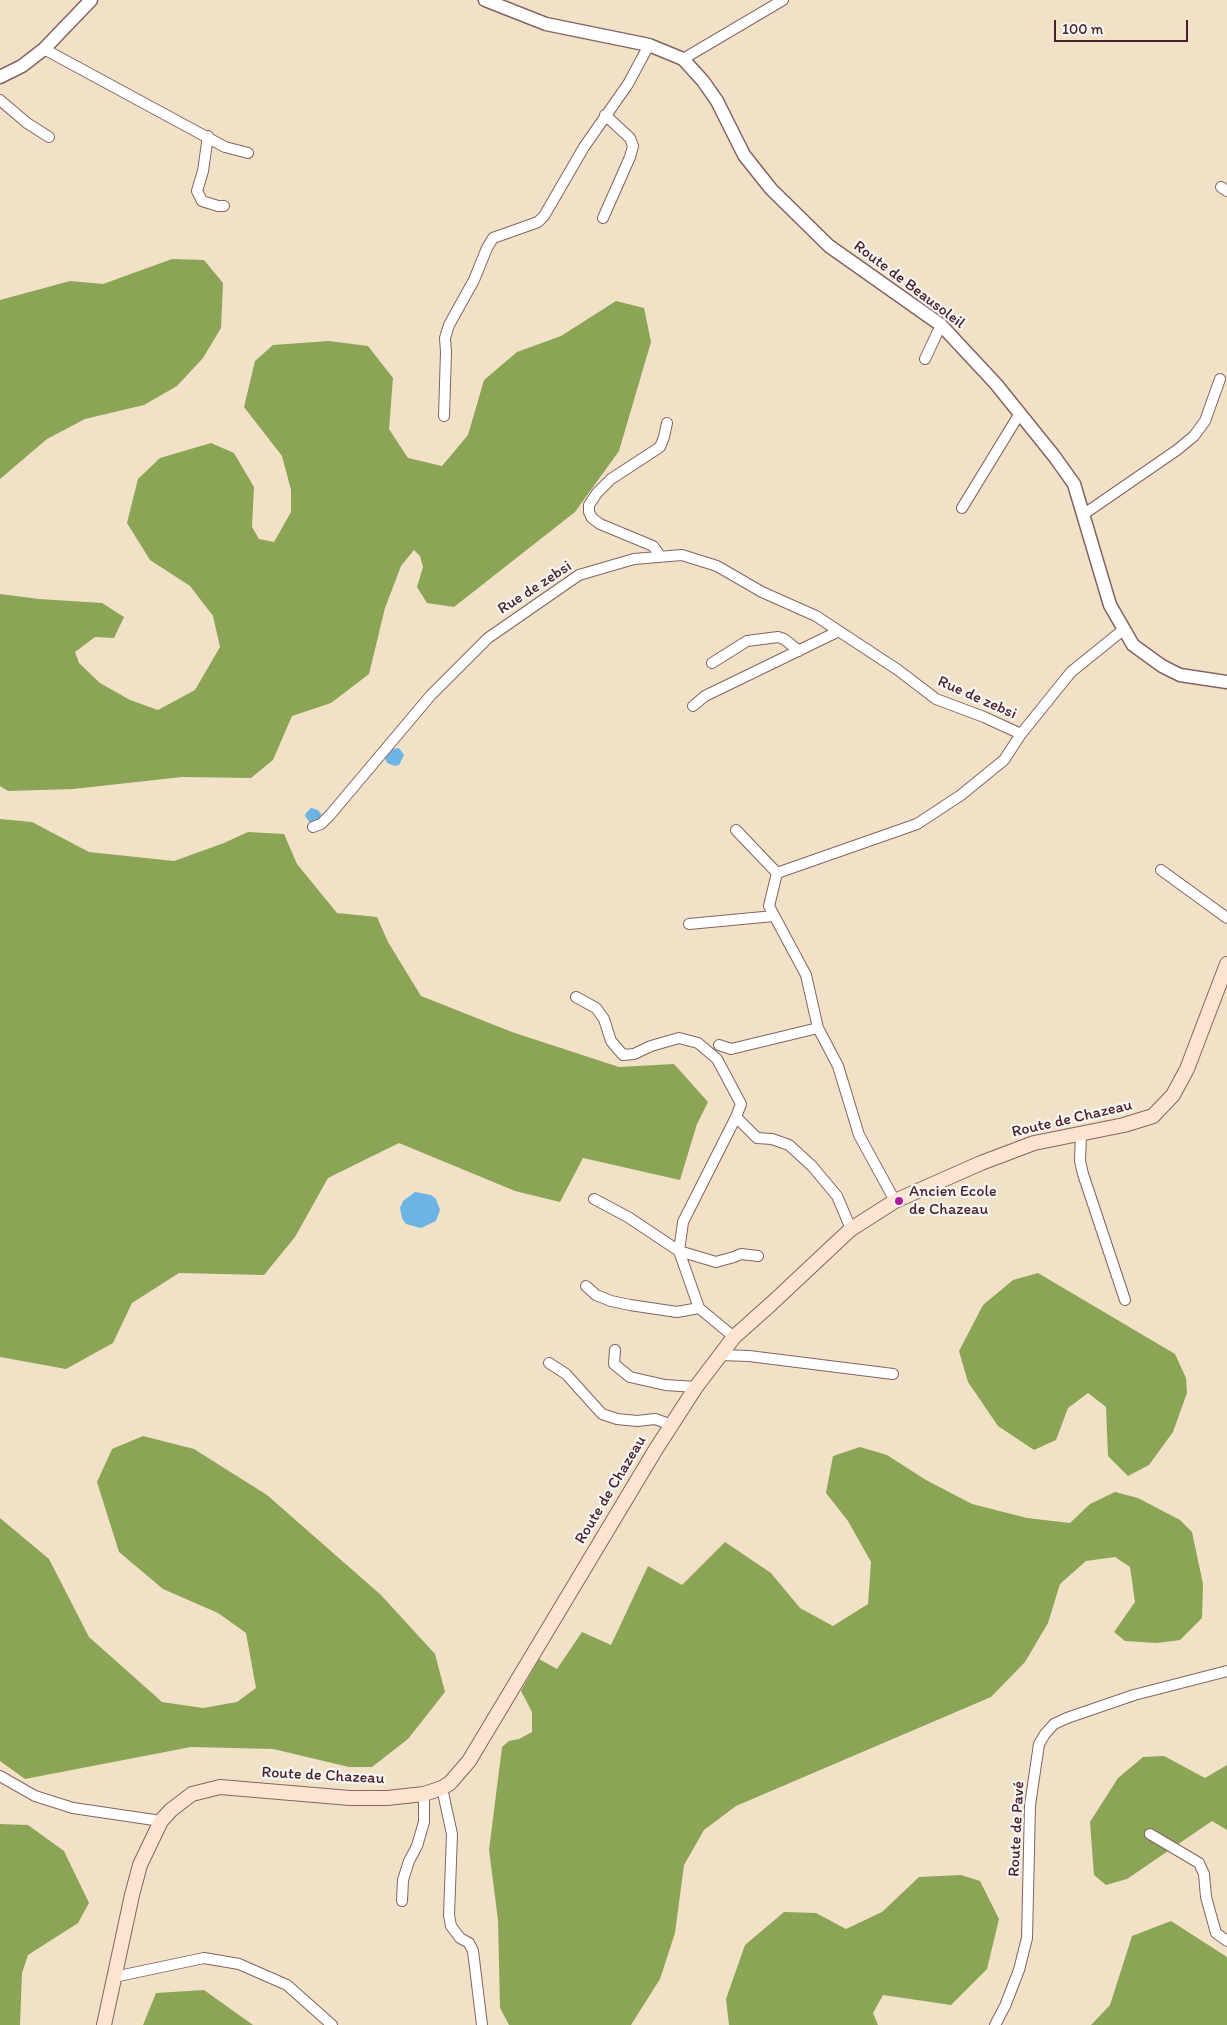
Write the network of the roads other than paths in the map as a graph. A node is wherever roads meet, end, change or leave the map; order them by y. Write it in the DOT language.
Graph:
graph roads {
  1 [pos="90,0"];
  2 [pos="485,0"];
  3 [pos="783,0"];
  4 [pos="649,45"];
  5 [pos="44,49"];
  6 [pos="683,59"];
  7 [pos="0,77"];
  8 [pos="0,100"];
  9 [pos="605,115"];
  10 [pos="49,136"];
  11 [pos="208,136"];
  12 [pos="248,153"];
  13 [pos="224,206"];
  14 [pos="603,218"];
  15 [pos="941,325"];
  16 [pos="925,359"];
  17 [pos="1220,379"];
  18 [pos="1020,413"];
  19 [pos="444,416"];
  20 [pos="667,423"];
  21 [pos="962,508"];
  22 [pos="1084,514"];
  23 [pos="661,557"];
  24 [pos="1123,630"];
  25 [pos="839,631"];
  26 [pos="799,651"];
  27 [pos="712,663"];
  28 [pos="1227,682"];
  29 [pos="692,706"];
  30 [pos="1022,734"];
  31 [pos="313,826"];
  32 [pos="736,830"];
  33 [pos="1161,870"];
  34 [pos="777,873"];
  35 [pos="774,916"];
  36 [pos="1227,918"];
  37 [pos="689,924"];
  38 [pos="1227,964"];
  39 [pos="576,997"];
  40 [pos="818,1028"];
  41 [pos="719,1045"];
  42 [pos="736,1117"];
  43 [pos="1081,1133"];
  44 [pos="594,1199"];
  45 [pos="894,1201"];
  46 [pos="851,1229"];
  47 [pos="678,1251"];
  48 [pos="758,1256"];
  49 [pos="586,1286"];
  50 [pos="1124,1300"];
  51 [pos="700,1308"];
  52 [pos="734,1336"];
  53 [pos="615,1350"];
  54 [pos="719,1355"];
  55 [pos="549,1363"];
  56 [pos="893,1374"];
  57 [pos="696,1387"];
  58 [pos="672,1425"];
  59 [pos="1227,1671"];
  60 [pos="0,1776"];
  61 [pos="442,1788"];
  62 [pos="424,1794"];
  63 [pos="161,1821"];
  64 [pos="1150,1834"];
  65 [pos="402,1901"];
  66 [pos="1227,1941"];
  67 [pos="114,1977"];
  68 [pos="104,2025"];
  69 [pos="332,2025"];
  70 [pos="482,2025"];
  71 [pos="995,2025"];
  1 -- 5 [label="street"];
  2 -- 4 [label="street, Route de Beausoleil"];
  3 -- 6 [label="street"];
  4 -- 6 [label="street, Route de Beausoleil"];
  4 -- 9 [label="street"];
  5 -- 7 [label="street"];
  5 -- 11 [label="street"];
  6 -- 15 [label="street, Route de Beausoleil"];
  8 -- 10 [label="street"];
  9 -- 14 [label="street"];
  9 -- 19 [label="street"];
  11 -- 12 [label="street"];
  11 -- 13 [label="street"];
  15 -- 16 [label="street"];
  15 -- 18 [label="street, Route de Beausoleil"];
  17 -- 22 [label="street"];
  18 -- 21 [label="street"];
  18 -- 22 [label="street, Route de Beausoleil"];
  20 -- 23 [label="street"];
  22 -- 24 [label="street, Route de Beausoleil"];
  23 -- 25 [label="street, Rue de zebsi"];
  23 -- 31 [label="street, Rue de zebsi"];
  24 -- 28 [label="street, Route de Beausoleil"];
  24 -- 30 [label="street"];
  25 -- 26 [label="street"];
  25 -- 30 [label="street, Rue de zebsi"];
  26 -- 27 [label="street"];
  26 -- 29 [label="street"];
  30 -- 34 [label="street"];
  32 -- 34 [label="street"];
  33 -- 36 [label="street"];
  34 -- 35 [label="street"];
  35 -- 37 [label="street"];
  35 -- 40 [label="street"];
  38 -- 43 [label="main road, Route de Chazeau"];
  39 -- 42 [label="street"];
  40 -- 41 [label="street"];
  40 -- 45 [label="street"];
  42 -- 46 [label="street"];
  42 -- 47 [label="street"];
  43 -- 45 [label="main road, Route de Chazeau"];
  43 -- 50 [label="street"];
  44 -- 47 [label="street"];
  45 -- 46 [label="main road, Route de Chazeau"];
  46 -- 52 [label="main road, Route de Chazeau"];
  47 -- 48 [label="street"];
  47 -- 51 [label="street"];
  49 -- 51 [label="street"];
  51 -- 52 [label="street"];
  52 -- 54 [label="main road, Route de Chazeau"];
  53 -- 57 [label="street"];
  54 -- 56 [label="street"];
  54 -- 57 [label="main road, Route de Chazeau"];
  55 -- 58 [label="street"];
  57 -- 58 [label="main road, Route de Chazeau"];
  58 -- 61 [label="main road, Route de Chazeau"];
  59 -- 71 [label="street, Route de Pavé"];
  60 -- 63 [label="street"];
  61 -- 62 [label="main road, Route de Chazeau"];
  61 -- 70 [label="street"];
  62 -- 63 [label="main road, Route de Chazeau"];
  62 -- 65 [label="street"];
  63 -- 67 [label="main road, Route de Chazeau"];
  64 -- 66 [label="street"];
  67 -- 68 [label="main road, Route de Chazeau"];
  67 -- 69 [label="street"];
}
